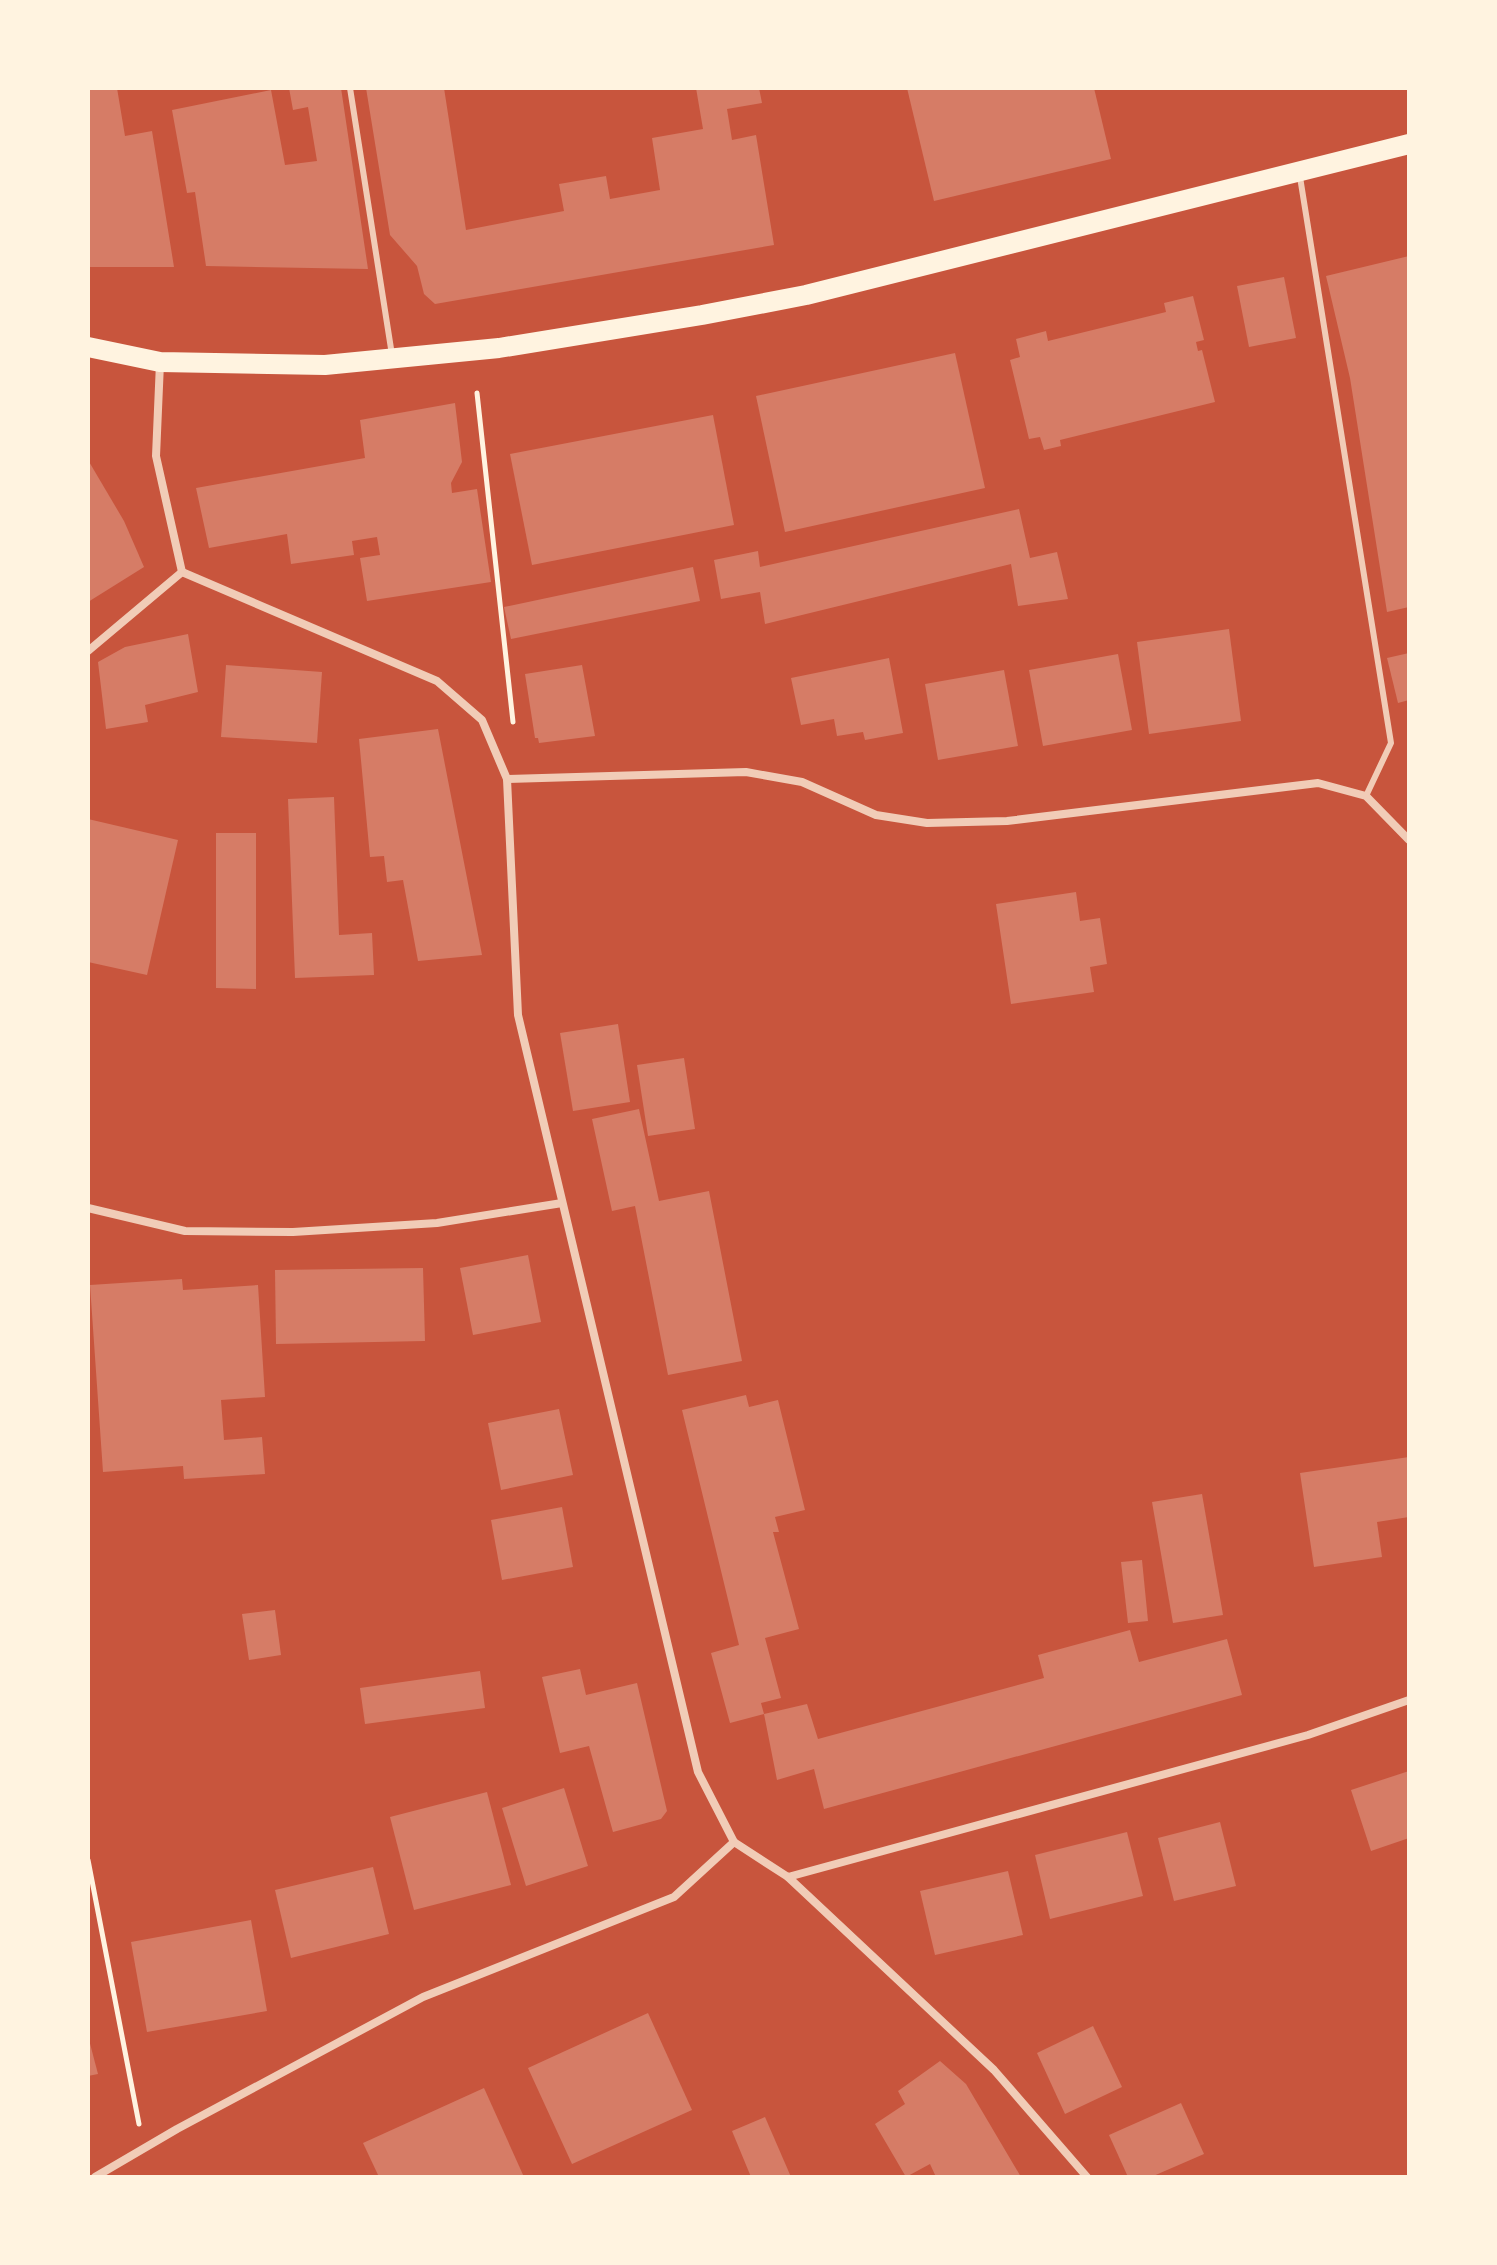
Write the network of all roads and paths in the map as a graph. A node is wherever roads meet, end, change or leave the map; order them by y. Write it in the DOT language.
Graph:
graph roads {
  1 [pos="350,88"];
  2 [pos="1409,144"];
  3 [pos="1299,172"];
  4 [pos="88,347"];
  5 [pos="393,359"];
  6 [pos="160,362"];
  7 [pos="477,393"];
  8 [pos="182,572"];
  9 [pos="88,651"];
  10 [pos="513,724"];
  11 [pos="507,779"];
  12 [pos="1366,796"];
  13 [pos="1409,840"];
  14 [pos="562,1203"];
  15 [pos="88,1208"];
  16 [pos="1409,1700"];
  17 [pos="734,1842"];
  18 [pos="88,1860"];
  19 [pos="788,1877"];
  20 [pos="139,2125"];
  21 [pos="95,2177"];
  22 [pos="1087,2177"];
  1 -- 5 [label="lane"];
  2 -- 3 [label="main road"];
  3 -- 5 [label="main road"];
  3 -- 12 [label="lane"];
  4 -- 6 [label="main road"];
  5 -- 6 [label="main road"];
  6 -- 8 [label="street"];
  7 -- 10 [label="path"];
  8 -- 9 [label="street"];
  8 -- 11 [label="street"];
  11 -- 12 [label="street"];
  11 -- 14 [label="street"];
  12 -- 13 [label="street"];
  14 -- 15 [label="street"];
  14 -- 17 [label="street"];
  16 -- 19 [label="street"];
  17 -- 19 [label="street"];
  17 -- 21 [label="street"];
  18 -- 20 [label="path"];
  19 -- 22 [label="street"];
}
